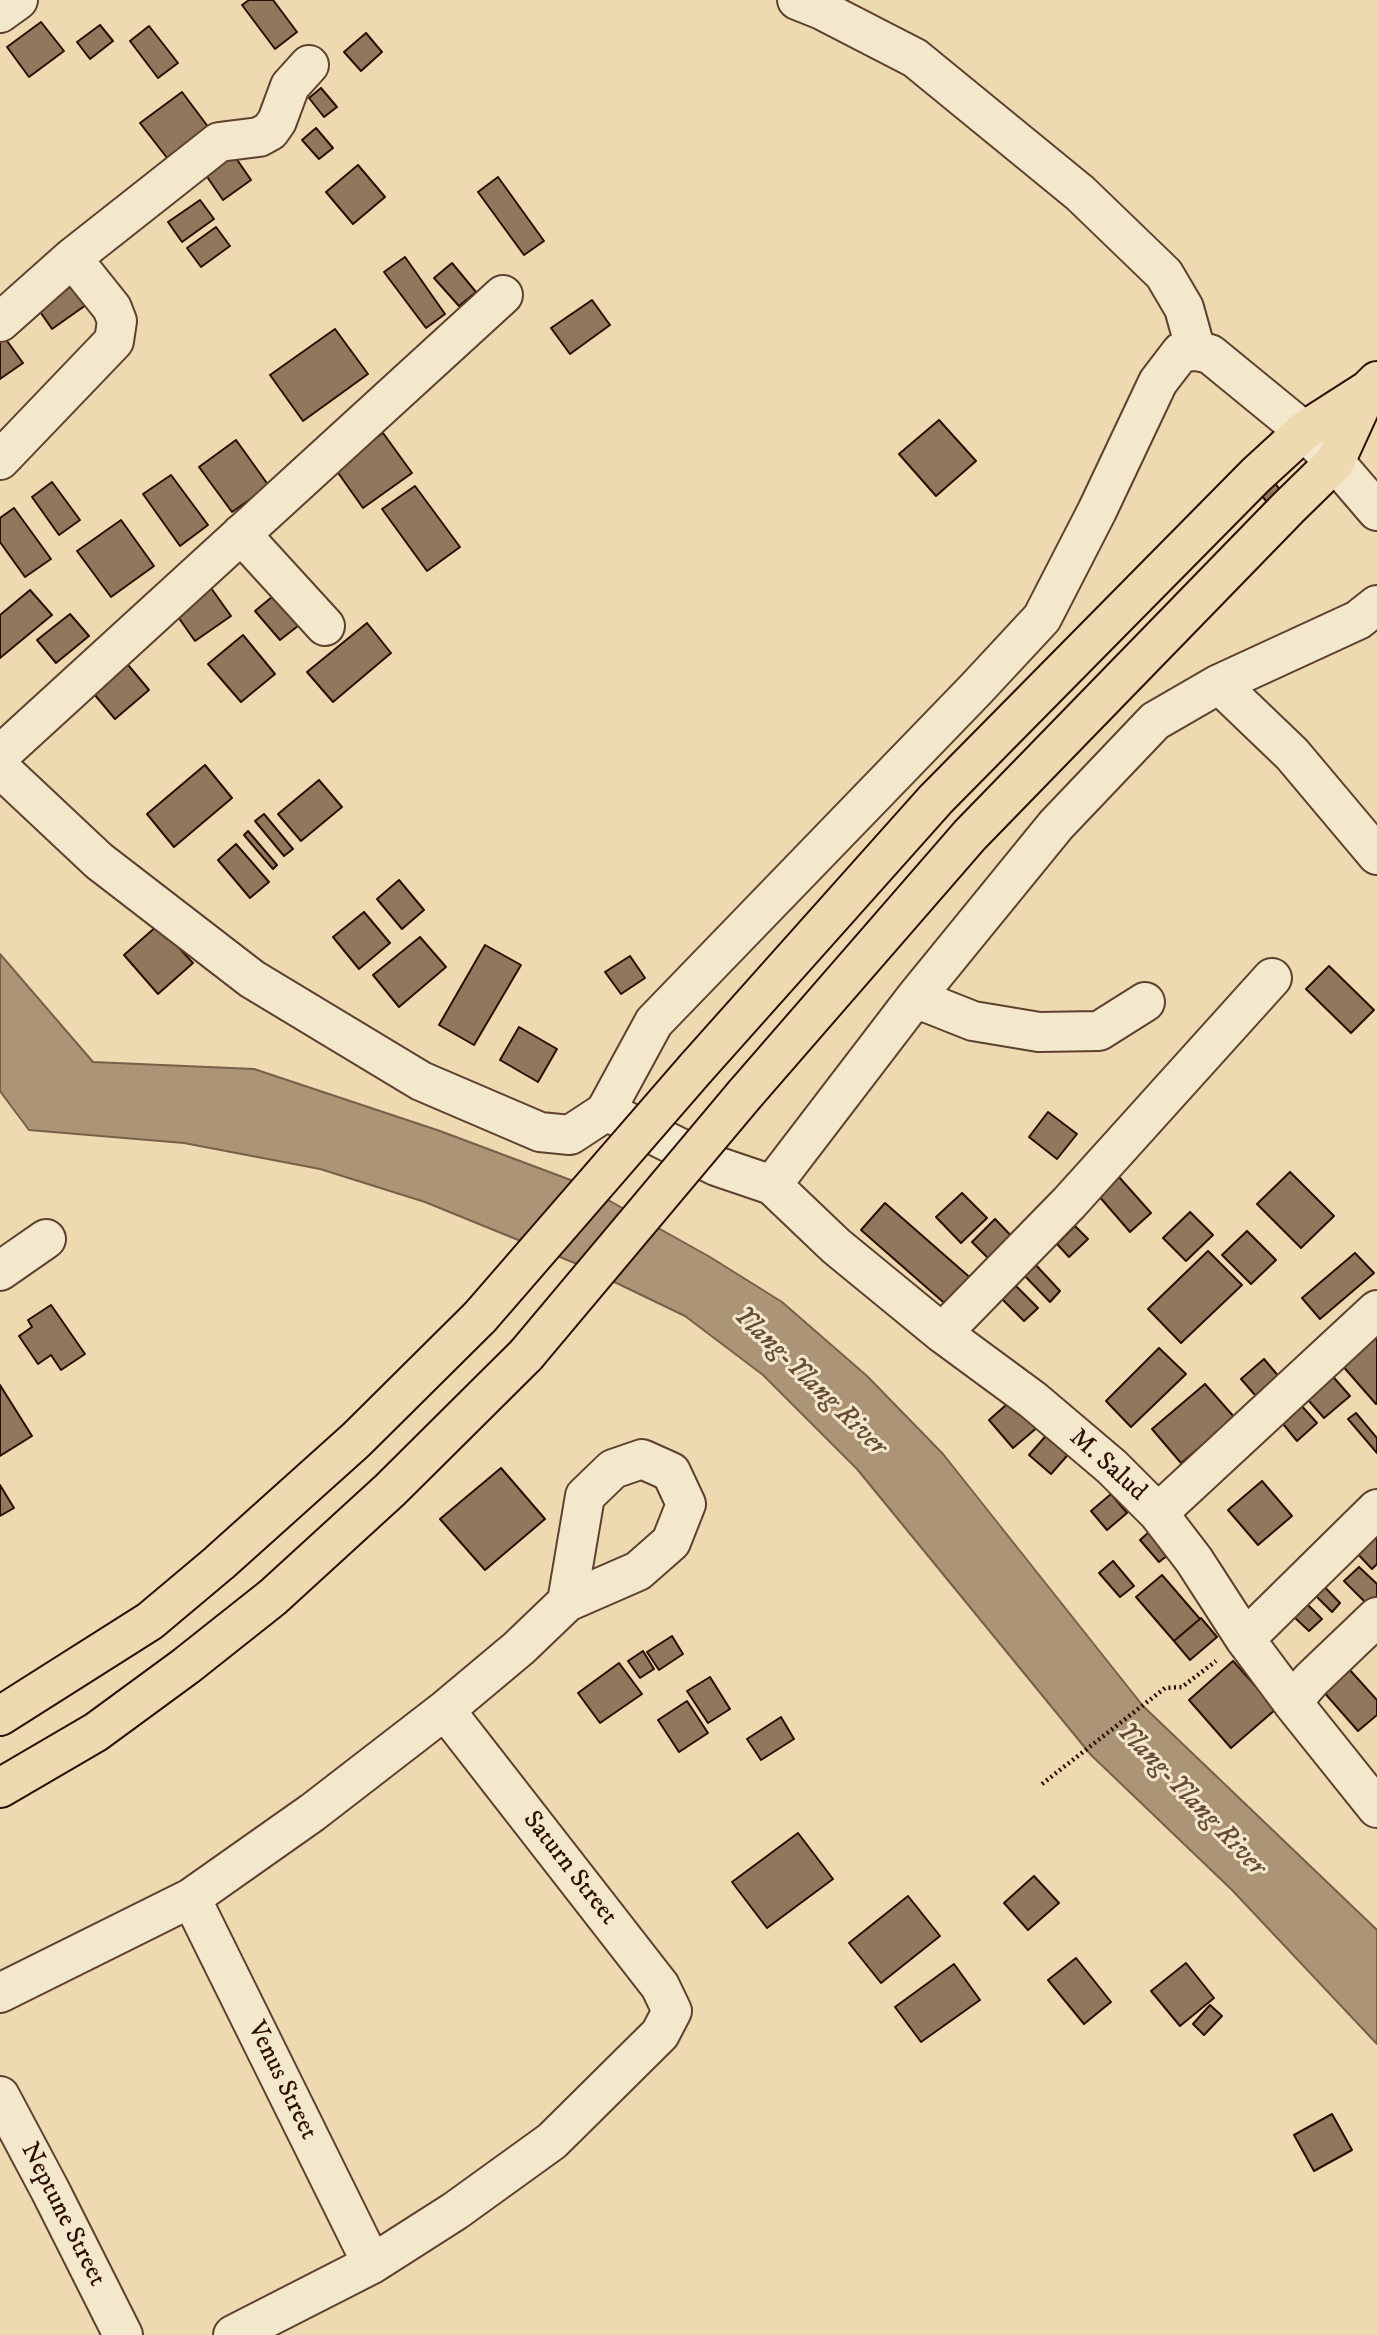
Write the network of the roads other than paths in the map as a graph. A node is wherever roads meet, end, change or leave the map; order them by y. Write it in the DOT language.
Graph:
graph roads {
  1 [pos="18,0"];
  2 [pos="797,0"];
  3 [pos="0,13"];
  4 [pos="309,65"];
  5 [pos="72,258"];
  6 [pos="503,295"];
  7 [pos="0,322"];
  8 [pos="1196,351"];
  9 [pos="1373,385"];
  10 [pos="1304,431"];
  11 [pos="0,460"];
  12 [pos="1335,462"];
  13 [pos="1377,511"];
  14 [pos="241,534"];
  15 [pos="1377,605"];
  16 [pos="325,626"];
  17 [pos="1219,684"];
  18 [pos="0,755"];
  19 [pos="0,768"];
  20 [pos="1377,855"];
  21 [pos="1272,978"];
  22 [pos="915,998"];
  23 [pos="1145,1002"];
  24 [pos="605,1112"];
  25 [pos="772,1185"];
  26 [pos="46,1238"];
  27 [pos="0,1271"];
  28 [pos="1377,1310"];
  29 [pos="942,1333"];
  30 [pos="1377,1509"];
  31 [pos="1158,1513"];
  32 [pos="567,1602"];
  33 [pos="1377,1617"];
  34 [pos="1232,1648"];
  35 [pos="1292,1703"];
  36 [pos="445,1710"];
  37 [pos="0,1716"];
  38 [pos="0,1788"];
  39 [pos="1377,1808"];
  40 [pos="191,1898"];
  41 [pos="0,1993"];
  42 [pos="0,2096"];
  43 [pos="372,2264"];
  44 [pos="123,2335"];
  45 [pos="233,2335"];
  1 -- 3 [label="street"];
  2 -- 8 [label="street"];
  4 -- 5 [label="street"];
  5 -- 7 [label="street"];
  5 -- 11 [label="street"];
  6 -- 14 [label="street"];
  8 -- 10 [label="street"];
  8 -- 24 [label="street"];
  9 -- 10 [label="main road"];
  9 -- 12 [label="main road"];
  10 -- 12 [label="street"];
  10 -- 37 [label="main road, bridge"];
  12 -- 13 [label="street"];
  12 -- 38 [label="main road, bridge"];
  14 -- 16 [label="street"];
  14 -- 18 [label="street"];
  15 -- 17 [label="street"];
  17 -- 20 [label="street"];
  17 -- 22 [label="street"];
  19 -- 24 [label="street"];
  21 -- 29 [label="street"];
  22 -- 23 [label="street"];
  22 -- 25 [label="street"];
  24 -- 25 [label="street"];
  25 -- 29 [label="street, M. Salud"];
  26 -- 27 [label="street"];
  28 -- 31 [label="street"];
  29 -- 31 [label="street, M. Salud"];
  30 -- 34 [label="street"];
  31 -- 34 [label="street, M. Salud"];
  32 -- 36 [label="street"];
  33 -- 35 [label="street"];
  34 -- 35 [label="street, M. Salud"];
  35 -- 39 [label="street, M. Salud"];
  36 -- 40 [label="street"];
  36 -- 43 [label="street, Saturn Street"];
  40 -- 41 [label="street"];
  40 -- 43 [label="street, Venus Street"];
  42 -- 44 [label="street, Neptune Street"];
  43 -- 45 [label="street"];
}
